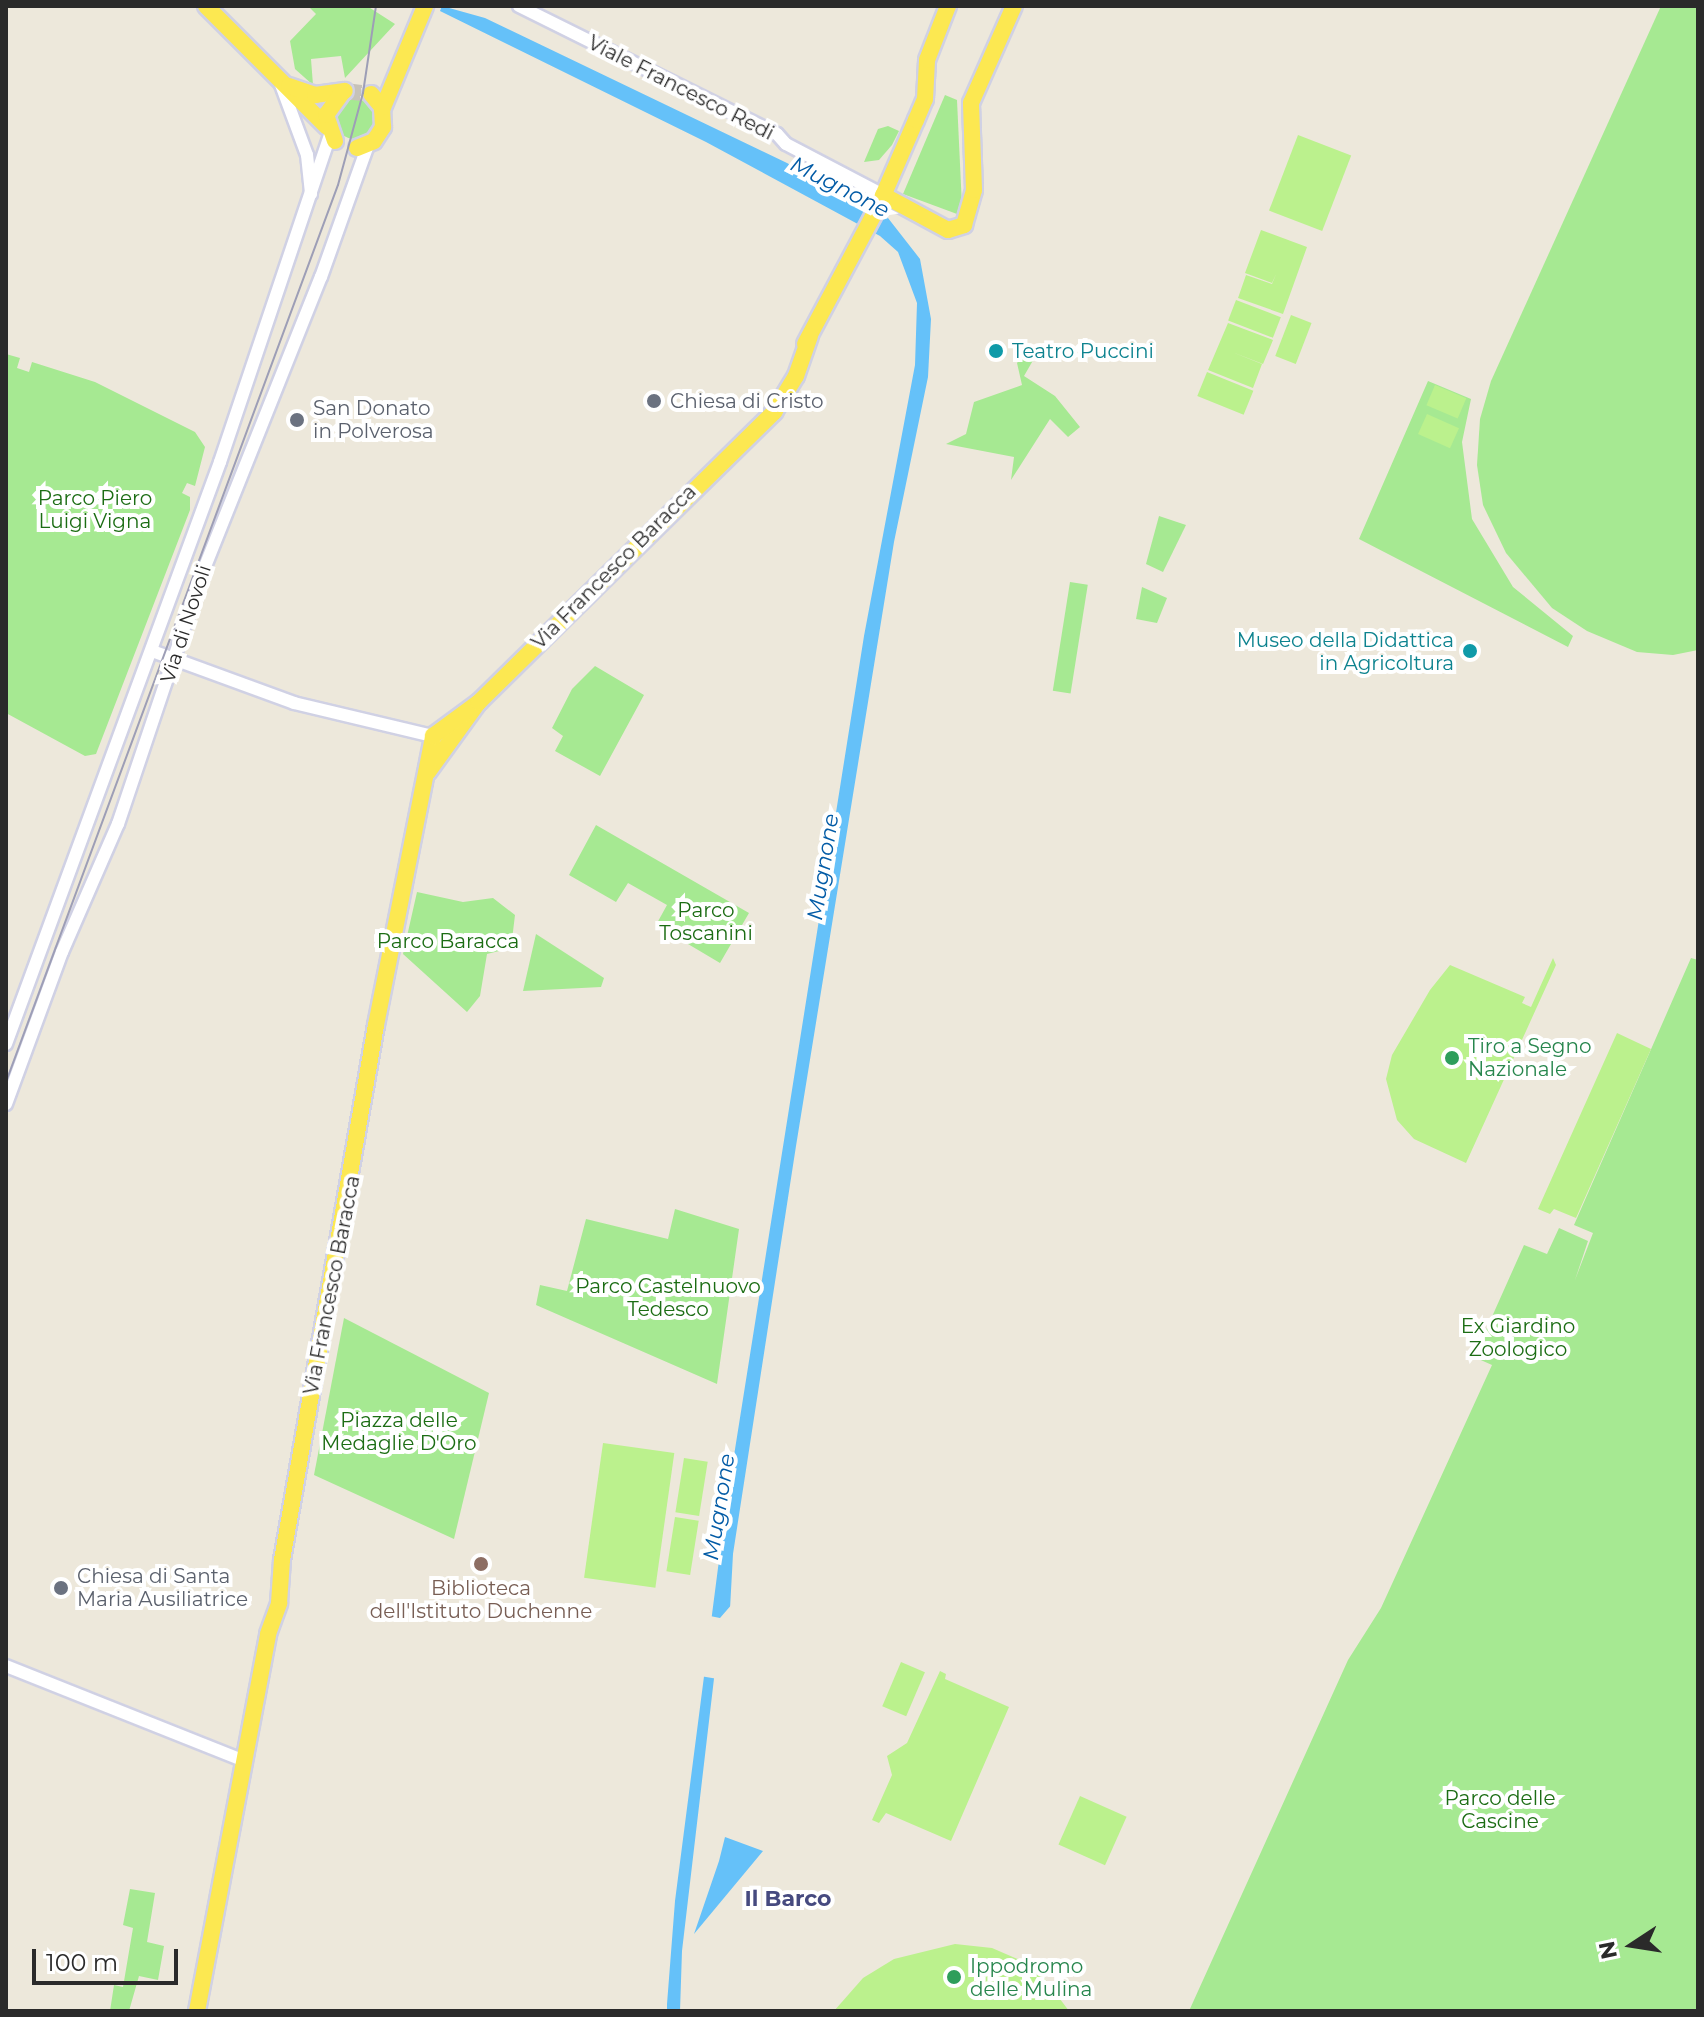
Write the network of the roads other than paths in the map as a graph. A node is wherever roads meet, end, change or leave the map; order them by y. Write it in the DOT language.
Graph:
graph roads {
  1 [pos="206,6"];
  2 [pos="519,6"];
  3 [pos="948,6"];
  4 [pos="1014,6"];
  5 [pos="425,8"];
  6 [pos="394,80"];
  7 [pos="280,82"];
  8 [pos="382,110"];
  9 [pos="331,134"];
  10 [pos="362,146"];
  11 [pos="881,200"];
  12 [pos="309,208"];
  13 [pos="152,651"];
  14 [pos="174,659"];
  15 [pos="479,702"];
  16 [pos="433,736"];
  17 [pos="431,768"];
  18 [pos="6,1044"];
  19 [pos="6,1104"];
  20 [pos="6,1666"];
  21 [pos="245,1761"];
  22 [pos="197,2011"];
  1 -- 7 [label="main road"];
  2 -- 11 [label="street, Viale Francesco Redi"];
  3 -- 11 [label="main road, Via Francesco Baracca"];
  4 -- 11 [label="main road"];
  5 -- 6 [label="main road, Via di Novoli"];
  6 -- 8 [label="main road, Via di Novoli"];
  6 -- 8 [label="main road"];
  7 -- 9 [label="main road"];
  7 -- 9 [label="main road, Via di Novoli"];
  7 -- 12 [label="street"];
  8 -- 10 [label="main road, Via di Novoli"];
  9 -- 12 [label="street, Via di Novoli"];
  10 -- 14 [label="street, Via di Novoli"];
  11 -- 15 [label="main road, Via Francesco Baracca"];
  12 -- 13 [label="street, Via di Novoli"];
  13 -- 14 [label="street"];
  13 -- 18 [label="street, Via di Novoli"];
  14 -- 16 [label="street"];
  14 -- 19 [label="street, Via di Novoli"];
  15 -- 16 [label="main road, Via Francesco Baracca"];
  15 -- 17 [label="main road, Via Francesco Baracca"];
  16 -- 17 [label="main road, Via Francesco Baracca"];
  17 -- 21 [label="main road, Via Francesco Baracca"];
  20 -- 21 [label="street"];
  21 -- 22 [label="main road, Via Francesco Baracca"];
}
